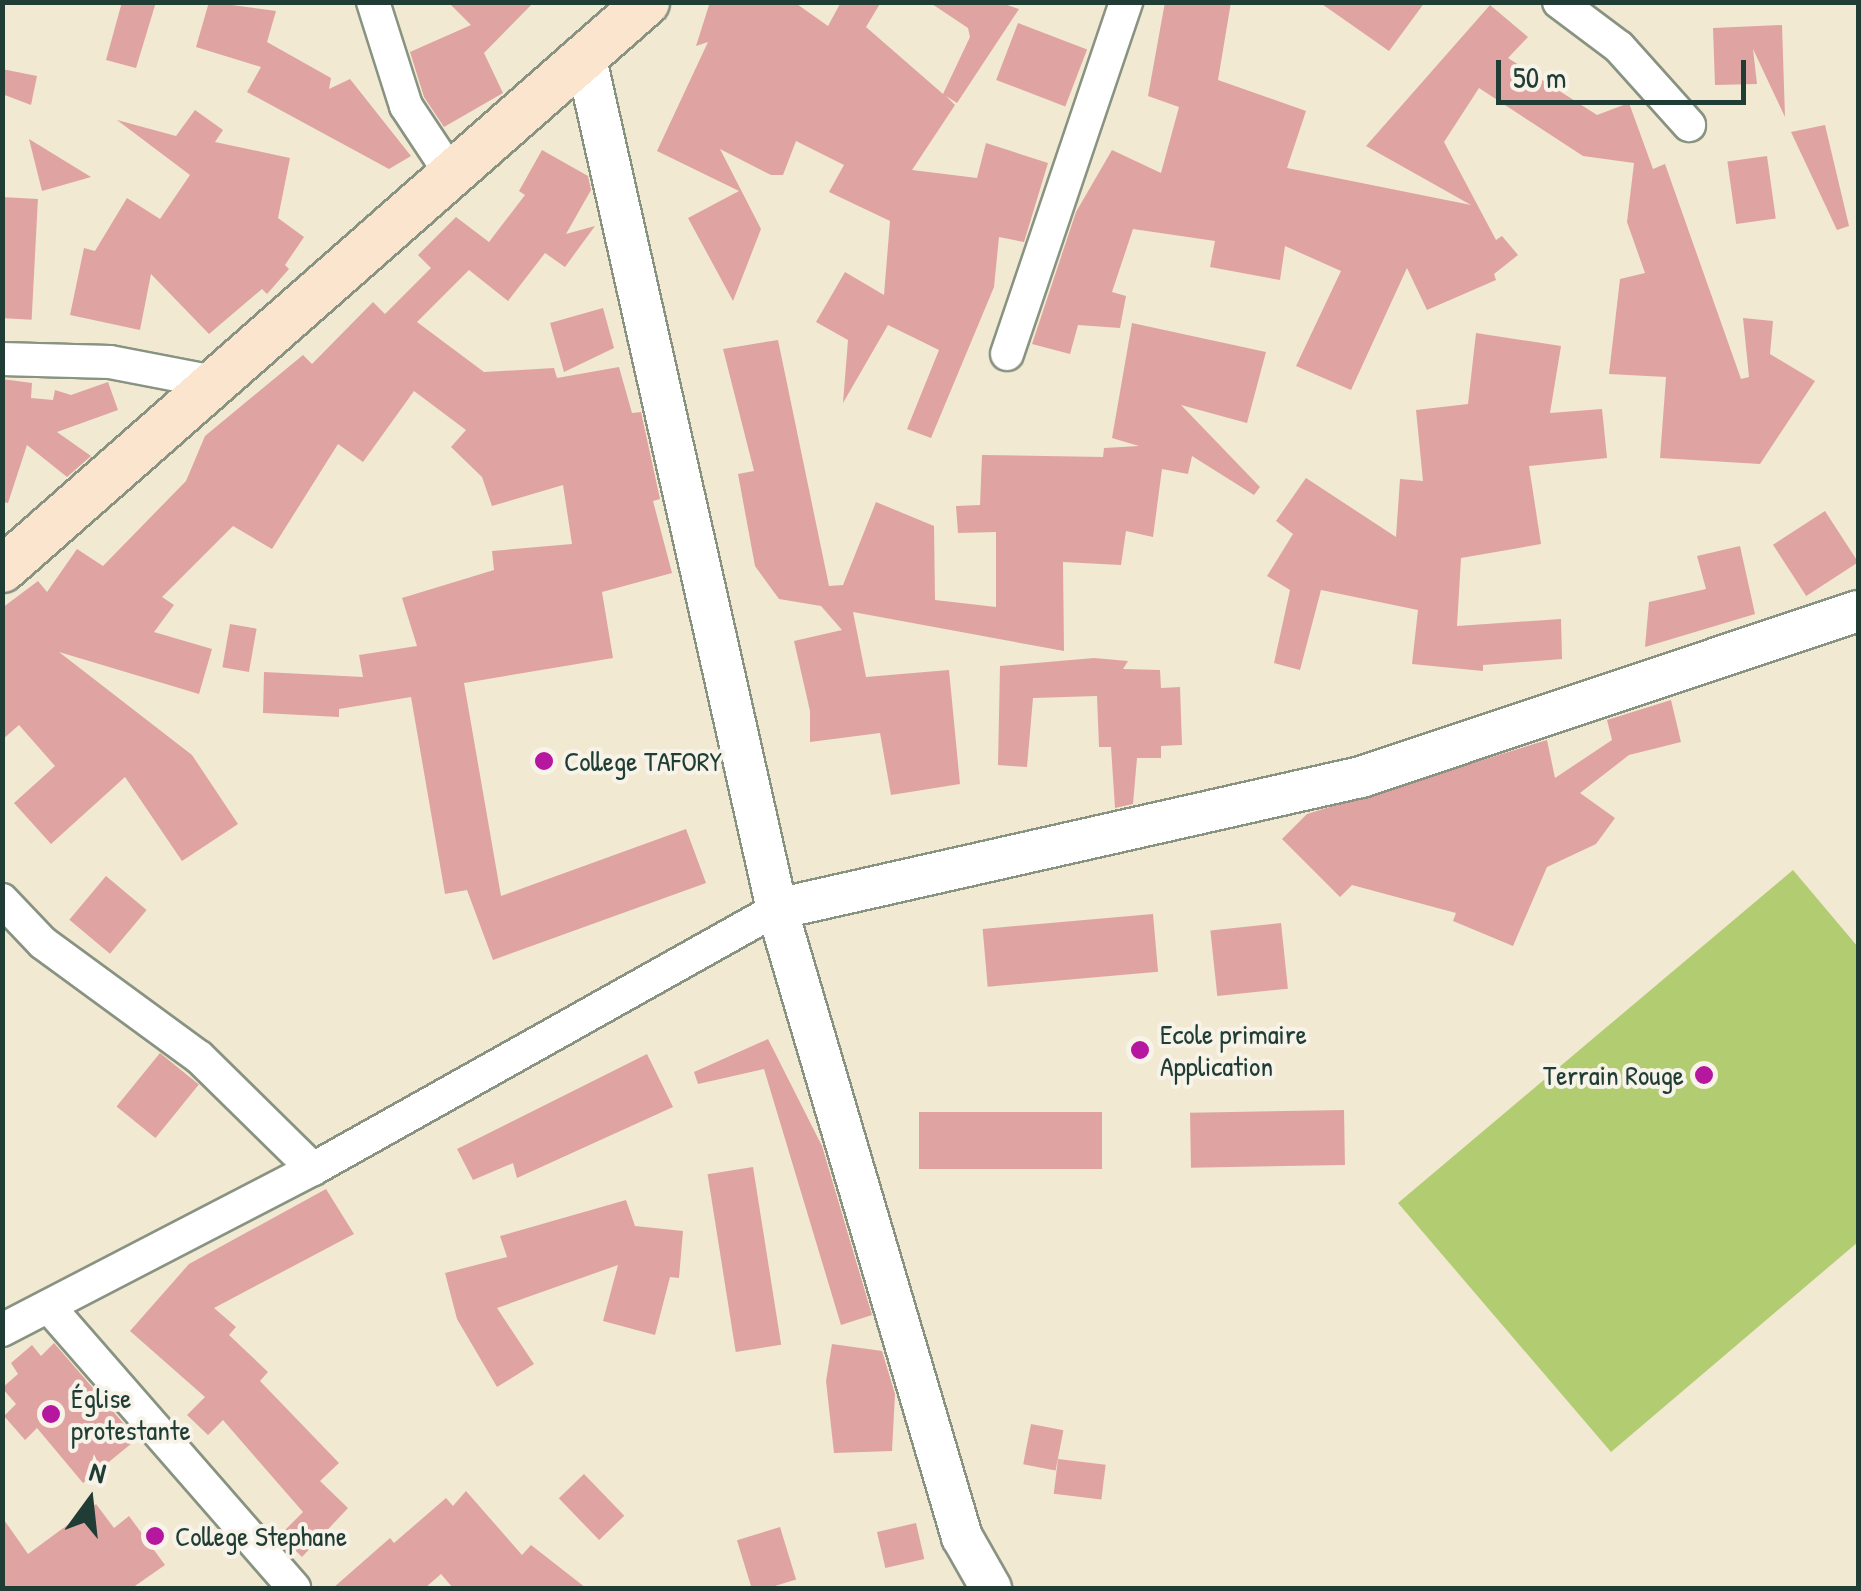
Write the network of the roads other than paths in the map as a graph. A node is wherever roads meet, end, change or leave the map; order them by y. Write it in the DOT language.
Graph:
graph roads {
  1 [pos="373,2"];
  2 [pos="646,2"];
  3 [pos="1126,2"];
  4 [pos="1559,2"];
  5 [pos="586,60"];
  6 [pos="1689,125"];
  7 [pos="453,177"];
  8 [pos="1007,354"];
  9 [pos="2,359"];
  10 [pos="219,384"];
  11 [pos="2,569"];
  12 [pos="1858,611"];
  13 [pos="2,900"];
  14 [pos="777,909"];
  15 [pos="313,1170"];
  16 [pos="49,1308"];
  17 [pos="2,1330"];
  18 [pos="962,1537"];
  19 [pos="294,1588"];
  20 [pos="969,1588"];
  21 [pos="992,1588"];
  1 -- 7 [label="street"];
  2 -- 5 [label="main road"];
  3 -- 8 [label="street"];
  4 -- 6 [label="street"];
  5 -- 7 [label="main road"];
  5 -- 14 [label="street"];
  7 -- 10 [label="main road"];
  9 -- 10 [label="street"];
  10 -- 11 [label="main road"];
  12 -- 14 [label="street"];
  13 -- 15 [label="street"];
  14 -- 15 [label="street"];
  14 -- 18 [label="street"];
  15 -- 16 [label="street"];
  16 -- 17 [label="street"];
  16 -- 19 [label="street"];
  18 -- 20 [label="street"];
  18 -- 21 [label="street"];
}
